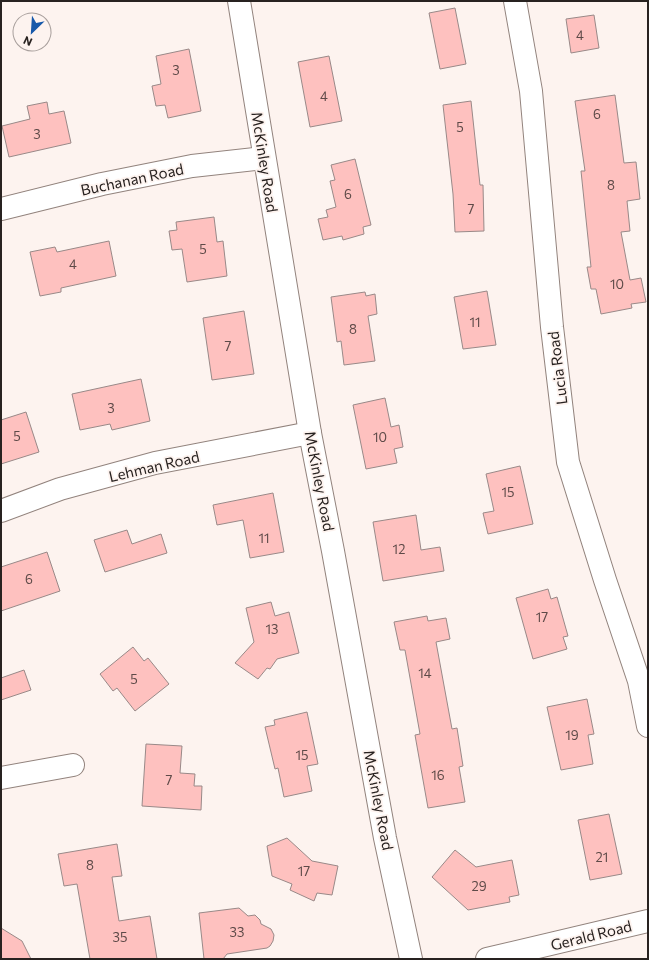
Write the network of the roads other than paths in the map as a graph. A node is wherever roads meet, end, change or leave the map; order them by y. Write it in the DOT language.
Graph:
graph roads {
  1 [pos="239,1"];
  2 [pos="515,1"];
  3 [pos="264,158"];
  4 [pos="1,209"];
  5 [pos="310,433"];
  6 [pos="1,512"];
  7 [pos="648,726"];
  8 [pos="73,765"];
  9 [pos="1,778"];
  10 [pos="648,921"];
  11 [pos="411,959"];
  12 [pos="487,959"];
  1 -- 3 [label="street, McKinley Road"];
  2 -- 7 [label="street, Lucia Road"];
  3 -- 4 [label="street, Buchanan Road"];
  3 -- 5 [label="street, McKinley Road"];
  5 -- 6 [label="street, Lehman Road"];
  5 -- 11 [label="street, McKinley Road"];
  8 -- 9 [label="street"];
  10 -- 12 [label="street, Gerald Road"];
}
